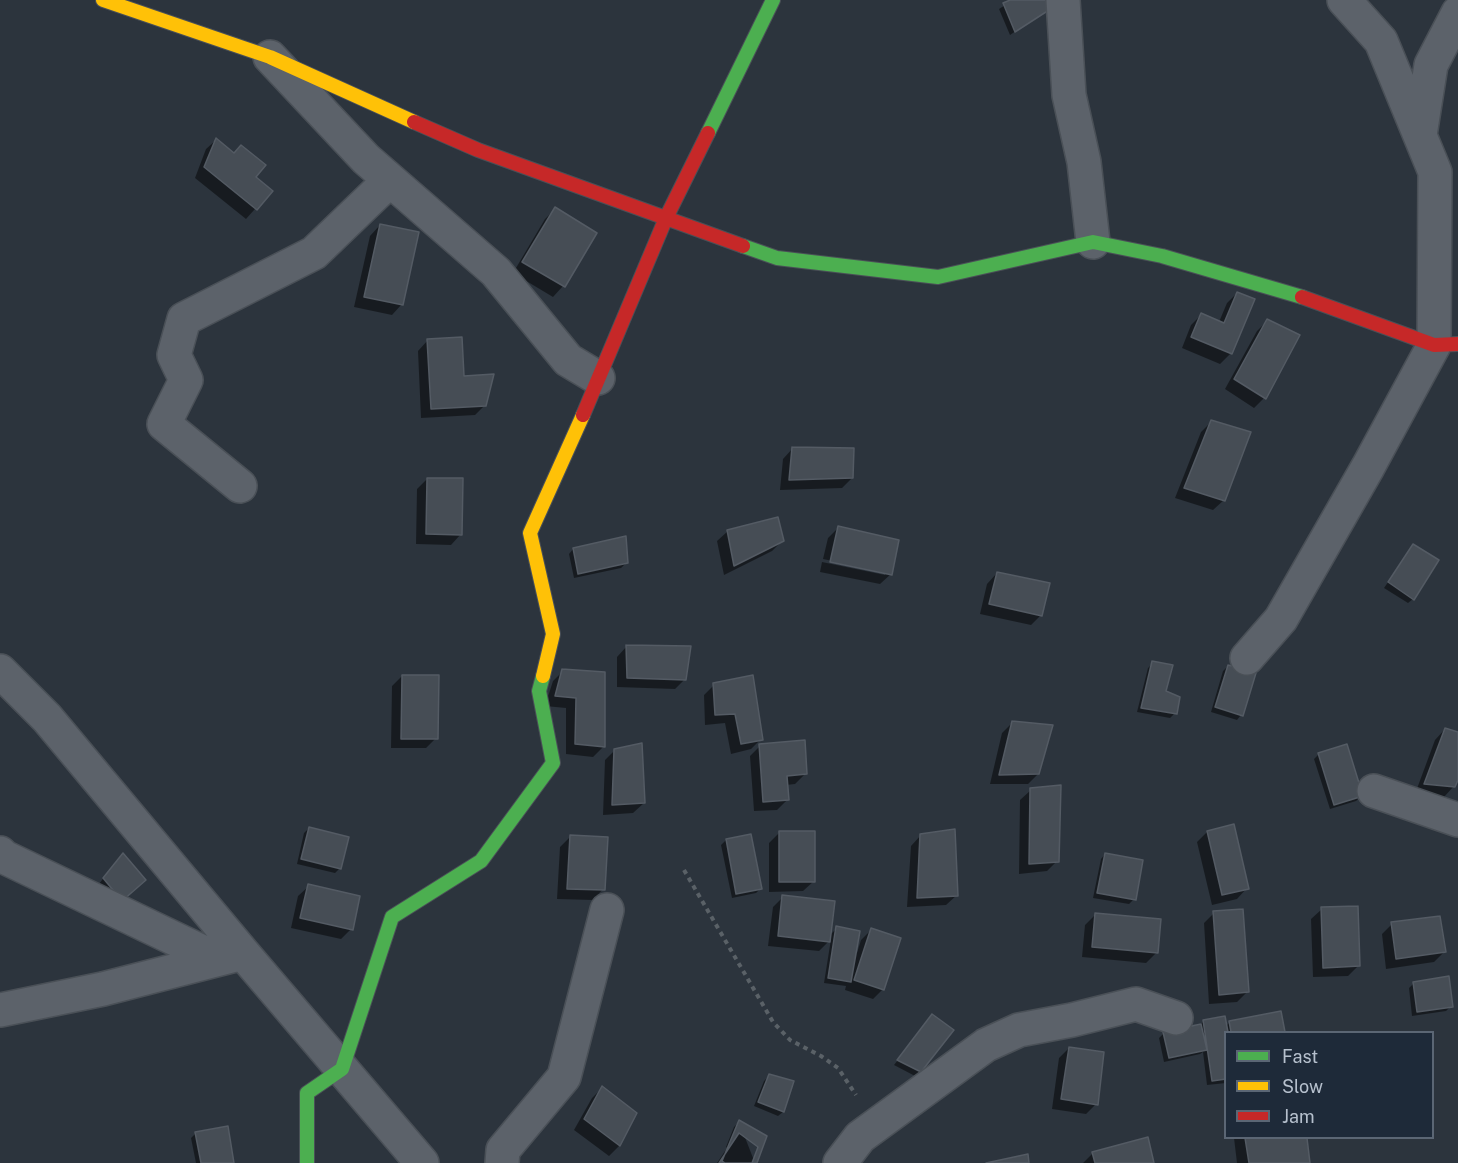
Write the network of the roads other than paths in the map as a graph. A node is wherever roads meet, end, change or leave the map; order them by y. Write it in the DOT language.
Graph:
graph roads {
  1 [pos="103,0"];
  2 [pos="773,0"];
  3 [pos="1063,0"];
  4 [pos="1344,0"];
  5 [pos="1458,13"];
  6 [pos="270,57"];
  7 [pos="1420,135"];
  8 [pos="1447,166"];
  9 [pos="390,180"];
  10 [pos="666,218"];
  11 [pos="1093,243"];
  12 [pos="1446,344"];
  13 [pos="598,378"];
  14 [pos="240,486"];
  15 [pos="1247,658"];
  16 [pos="0,671"];
  17 [pos="1374,791"];
  18 [pos="1458,820"];
  19 [pos="0,853"];
  20 [pos="607,910"];
  21 [pos="230,956"];
  22 [pos="0,1010"];
  23 [pos="1176,1018"];
  24 [pos="342,1069"];
  25 [pos="307,1163"];
  26 [pos="422,1163"];
  27 [pos="502,1163"];
  28 [pos="840,1163"];
  1 -- 6 [label="street"];
  2 -- 10 [label="street"];
  3 -- 11 [label="street"];
  4 -- 7 [label="street"];
  5 -- 7 [label="street"];
  6 -- 9 [label="street"];
  6 -- 10 [label="street"];
  7 -- 8 [label="street"];
  8 -- 12 [label="street"];
  9 -- 13 [label="street"];
  9 -- 14 [label="street"];
  10 -- 11 [label="street"];
  10 -- 13 [label="street"];
  11 -- 12 [label="street"];
  12 -- 15 [label="street"];
  13 -- 24 [label="street"];
  16 -- 21 [label="street"];
  17 -- 18 [label="street"];
  19 -- 21 [label="street"];
  20 -- 27 [label="street"];
  21 -- 22 [label="street"];
  21 -- 24 [label="street"];
  23 -- 28 [label="street"];
  24 -- 25 [label="street"];
  24 -- 26 [label="street"];
}
